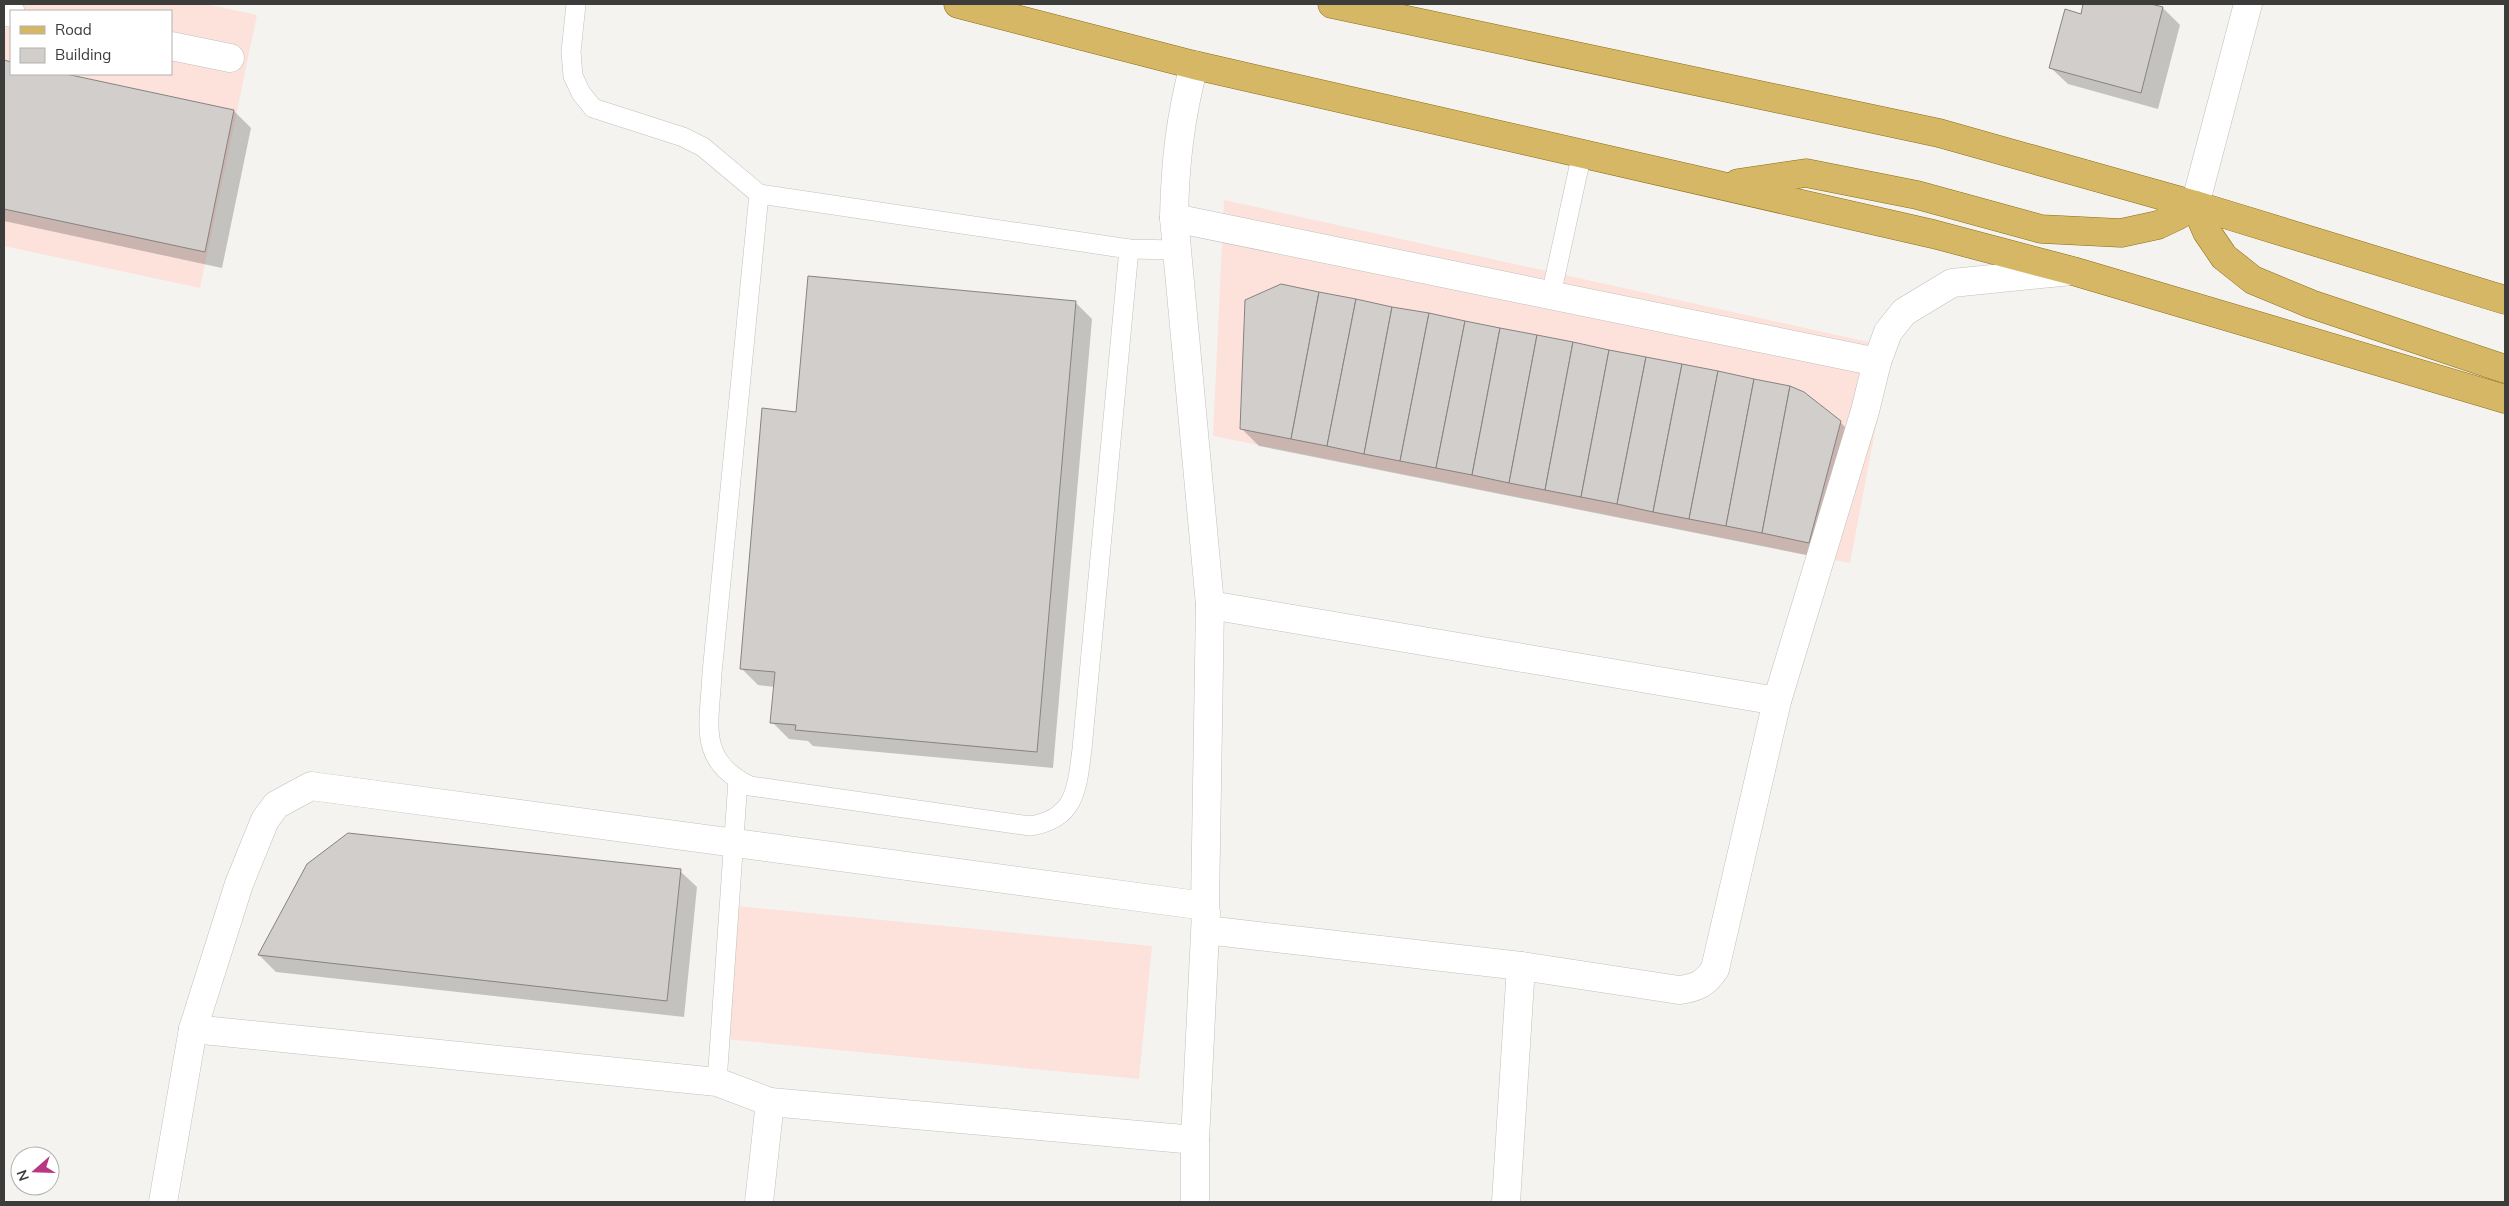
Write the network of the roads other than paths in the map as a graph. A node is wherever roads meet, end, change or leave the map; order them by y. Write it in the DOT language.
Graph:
graph roads {
  1 [pos="576,4"];
  2 [pos="958,4"];
  3 [pos="1332,4"];
  4 [pos="2248,4"];
  5 [pos="172,46"];
  6 [pos="230,58"];
  7 [pos="1194,65"];
  8 [pos="1582,153"];
  9 [pos="1725,185"];
  10 [pos="760,194"];
  11 [pos="2195,205"];
  12 [pos="1174,218"];
  13 [pos="1129,249"];
  14 [pos="1177,250"];
  15 [pos="2073,271"];
  16 [pos="1551,295"];
  17 [pos="2505,300"];
  18 [pos="1877,362"];
  19 [pos="2505,369"];
  20 [pos="2505,399"];
  21 [pos="1210,605"];
  22 [pos="1777,701"];
  23 [pos="738,780"];
  24 [pos="734,843"];
  25 [pos="1206,918"];
  26 [pos="1521,966"];
  27 [pos="193,1029"];
  28 [pos="717,1082"];
  29 [pos="770,1102"];
  30 [pos="1196,1140"];
  31 [pos="163,1202"];
  32 [pos="759,1202"];
  33 [pos="1195,1202"];
  34 [pos="1506,1202"];
  1 -- 10 [label="lane"];
  2 -- 7 [label="main road"];
  3 -- 11 [label="main road"];
  4 -- 11 [label="street"];
  5 -- 6 [label="street"];
  7 -- 8 [label="main road"];
  7 -- 12 [label="street"];
  8 -- 9 [label="main road"];
  8 -- 16 [label="lane"];
  9 -- 11 [label="main road"];
  9 -- 15 [label="main road"];
  10 -- 13 [label="lane"];
  10 -- 23 [label="lane"];
  11 -- 17 [label="main road"];
  11 -- 19 [label="main road"];
  12 -- 14 [label="street"];
  12 -- 16 [label="street"];
  13 -- 14 [label="lane"];
  13 -- 23 [label="lane"];
  14 -- 21 [label="street"];
  15 -- 18 [label="street"];
  15 -- 20 [label="main road"];
  16 -- 18 [label="street"];
  18 -- 22 [label="street"];
  21 -- 22 [label="street"];
  21 -- 25 [label="street"];
  22 -- 26 [label="street"];
  23 -- 24 [label="lane"];
  24 -- 25 [label="street"];
  24 -- 27 [label="street"];
  24 -- 28 [label="lane"];
  25 -- 26 [label="street"];
  25 -- 30 [label="street"];
  26 -- 34 [label="street"];
  27 -- 28 [label="street"];
  27 -- 31 [label="street"];
  28 -- 29 [label="street"];
  29 -- 30 [label="street"];
  29 -- 32 [label="street"];
  30 -- 33 [label="street"];
}
